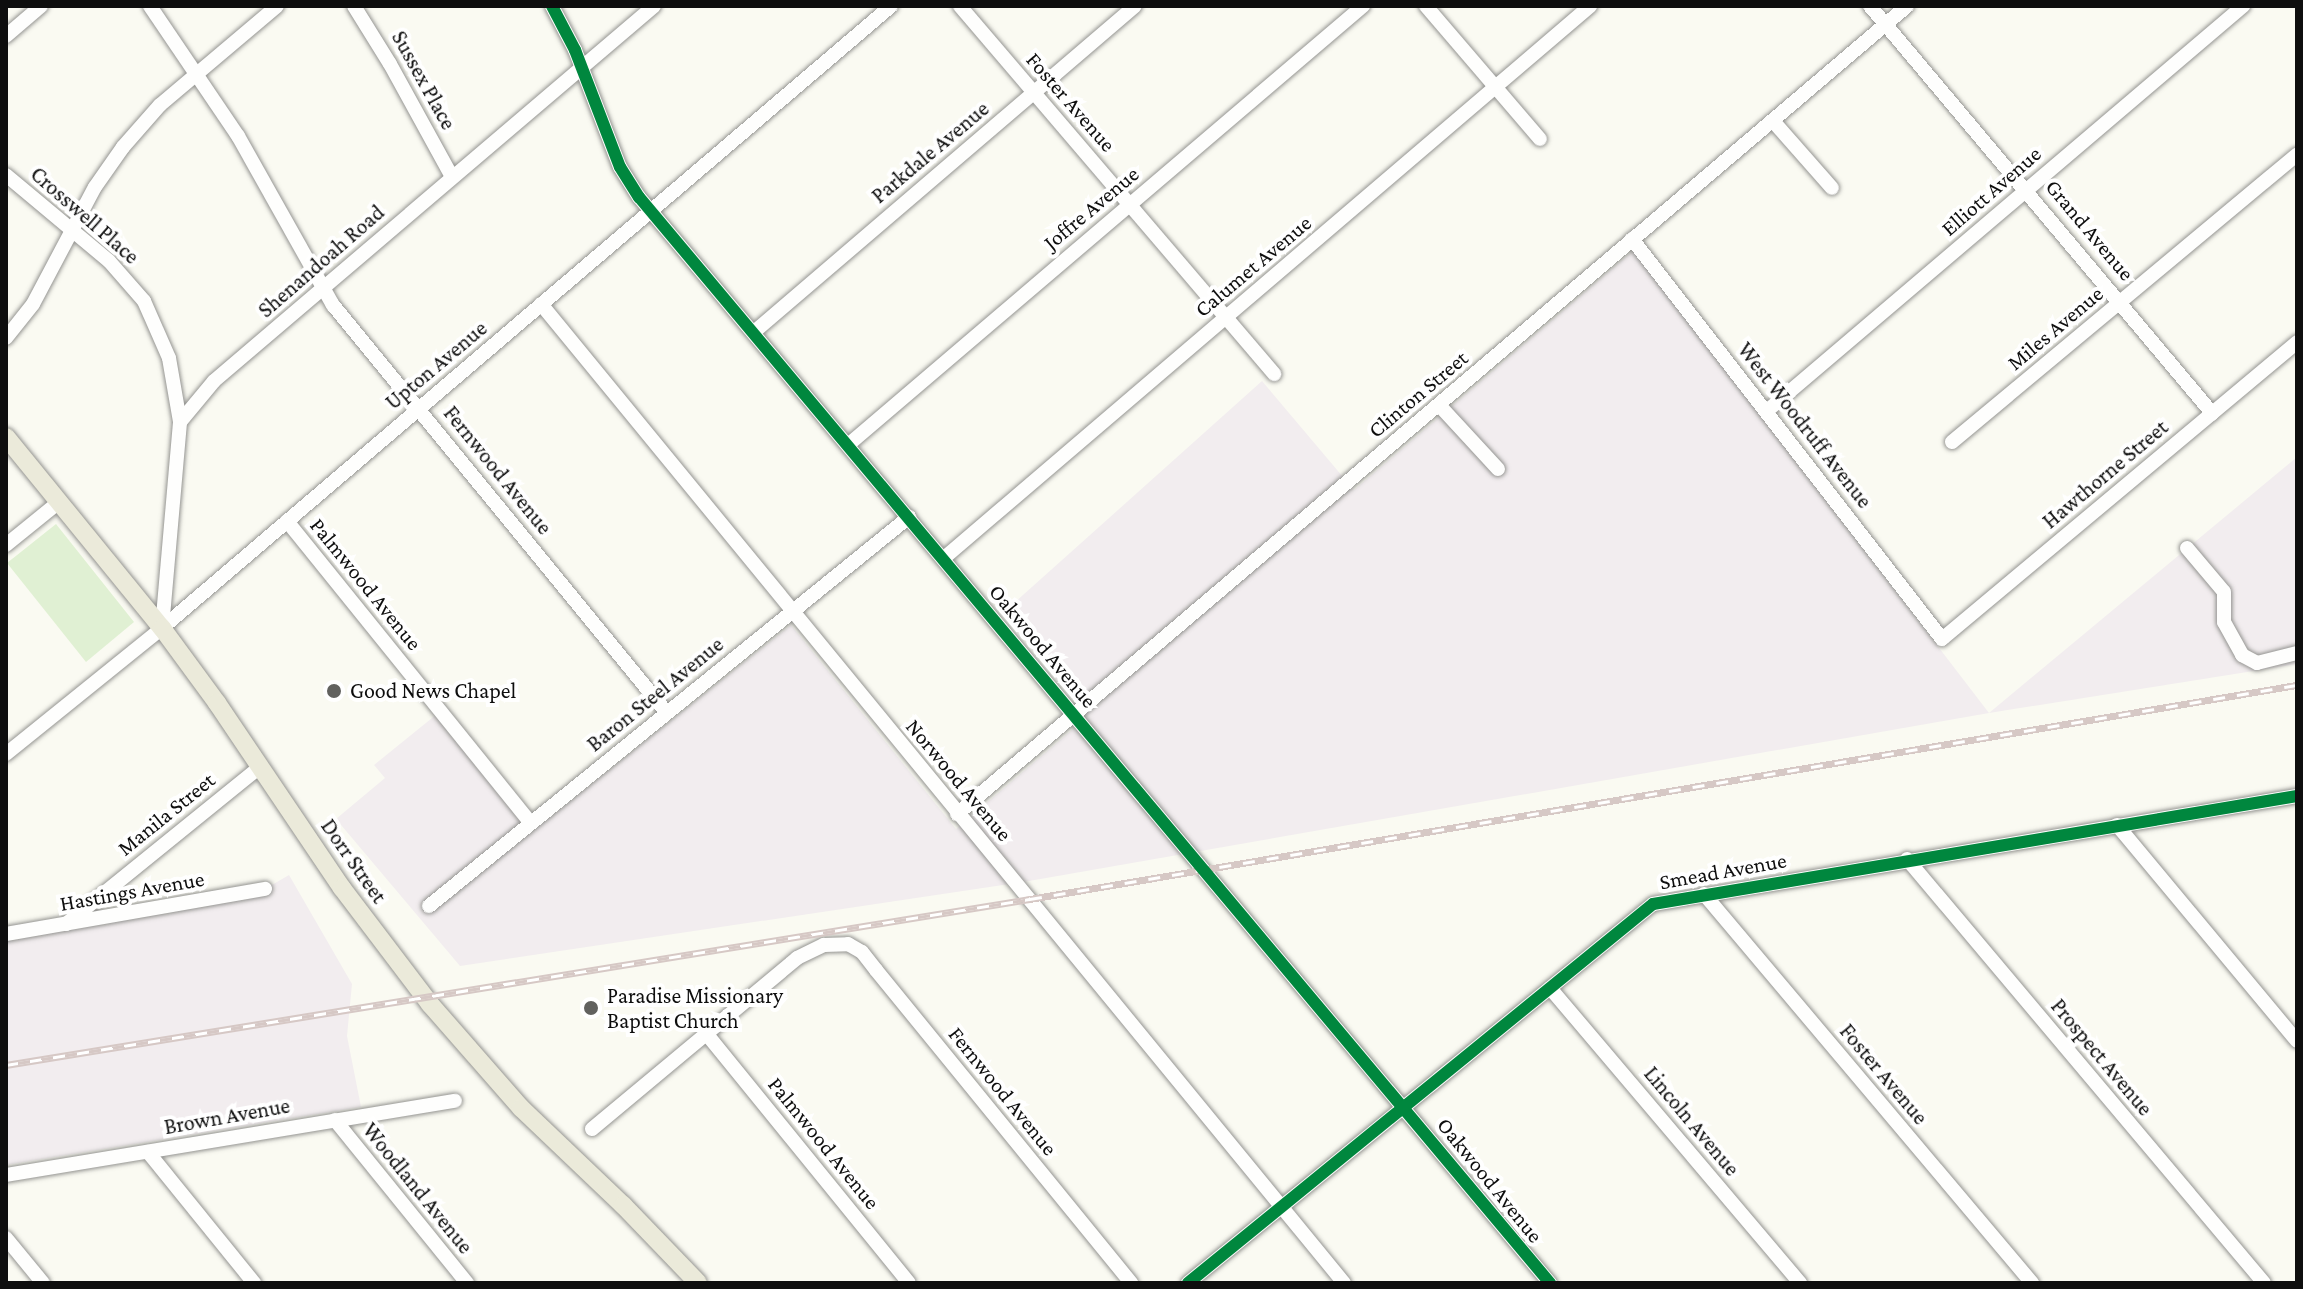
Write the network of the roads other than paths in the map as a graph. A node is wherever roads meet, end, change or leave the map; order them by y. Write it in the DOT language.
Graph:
graph roads {
  1 [pos="41,6"];
  2 [pos="150,6"];
  3 [pos="277,6"];
  4 [pos="354,6"];
  5 [pos="552,6"];
  6 [pos="654,6"];
  7 [pos="891,6"];
  8 [pos="960,6"];
  9 [pos="1135,6"];
  10 [pos="1363,6"];
  11 [pos="1426,6"];
  12 [pos="1590,6"];
  13 [pos="1870,6"];
  14 [pos="1907,6"];
  15 [pos="2243,6"];
  16 [pos="1885,24"];
  17 [pos="6,36"];
  18 [pos="582,68"];
  19 [pos="197,72"];
  20 [pos="1495,88"];
  21 [pos="1034,92"];
  22 [pos="1773,121"];
  23 [pos="1540,139"];
  24 [pos="2297,155"];
  25 [pos="6,175"];
  26 [pos="452,177"];
  27 [pos="1832,188"];
  28 [pos="2027,189"];
  29 [pos="1129,204"];
  30 [pos="651,211"];
  31 [pos="72,232"];
  32 [pos="1632,239"];
  33 [pos="322,290"];
  34 [pos="2122,302"];
  35 [pos="541,304"];
  36 [pos="1226,317"];
  37 [pos="754,332"];
  38 [pos="6,338"];
  39 [pos="2297,342"];
  40 [pos="1274,374"];
  41 [pos="1439,405"];
  42 [pos="419,408"];
  43 [pos="1768,410"];
  44 [pos="2212,413"];
  45 [pos="180,422"];
  46 [pos="6,437"];
  47 [pos="1952,442"];
  48 [pos="848,445"];
  49 [pos="1498,469"];
  50 [pos="59,502"];
  51 [pos="909,517"];
  52 [pos="287,521"];
  53 [pos="6,545"];
  54 [pos="2187,548"];
  55 [pos="944,558"];
  56 [pos="792,612"];
  57 [pos="162,628"];
  58 [pos="1942,639"];
  59 [pos="2297,653"];
  60 [pos="667,713"];
  61 [pos="1075,716"];
  62 [pos="6,754"];
  63 [pos="260,767"];
  64 [pos="2297,796"];
  65 [pos="957,814"];
  66 [pos="531,823"];
  67 [pos="2117,825"];
  68 [pos="1907,859"];
  69 [pos="265,889"];
  70 [pos="1704,894"];
  71 [pos="429,906"];
  72 [pos="63,926"];
  73 [pos="6,934"];
  74 [pos="1550,988"];
  75 [pos="705,1032"];
  76 [pos="2297,1041"];
  77 [pos="455,1101"];
  78 [pos="1404,1107"];
  79 [pos="335,1120"];
  80 [pos="592,1129"];
  81 [pos="148,1152"];
  82 [pos="6,1175"];
  83 [pos="1282,1206"];
  84 [pos="6,1238"];
  85 [pos="43,1283"];
  86 [pos="254,1283"];
  87 [pos="467,1283"];
  88 [pos="698,1283"];
  89 [pos="909,1283"];
  90 [pos="1131,1283"];
  91 [pos="1188,1283"];
  92 [pos="1344,1283"];
  93 [pos="1550,1283"];
  94 [pos="1800,1283"];
  95 [pos="2032,1283"];
  96 [pos="2264,1283"];
  1 -- 17 [label="street"];
  2 -- 19 [label="street, Fernwood Avenue"];
  3 -- 19 [label="street"];
  4 -- 26 [label="street, Sussex Place"];
  5 -- 18 [label="street, Oakwood Avenue"];
  6 -- 18 [label="street, Shenandoah Road"];
  7 -- 30 [label="street, Upton Avenue"];
  8 -- 21 [label="street, Foster Avenue"];
  9 -- 21 [label="street, Parkdale Avenue"];
  10 -- 29 [label="street, Joffre Avenue"];
  11 -- 20 [label="street"];
  12 -- 20 [label="street, Calumet Avenue"];
  13 -- 16 [label="street, Grand Avenue"];
  14 -- 16 [label="street, Clinton Street"];
  15 -- 28 [label="street, Elliott Avenue"];
  16 -- 22 [label="street, Clinton Street"];
  16 -- 28 [label="street, Grand Avenue"];
  18 -- 26 [label="street, Shenandoah Road"];
  18 -- 30 [label="street, Oakwood Avenue"];
  19 -- 31 [label="street"];
  19 -- 33 [label="street, Fernwood Avenue"];
  20 -- 23 [label="street"];
  20 -- 36 [label="street, Calumet Avenue"];
  21 -- 29 [label="street, Foster Avenue"];
  21 -- 37 [label="street, Parkdale Avenue"];
  22 -- 27 [label="street"];
  22 -- 32 [label="street, Clinton Street"];
  24 -- 34 [label="street, Miles Avenue"];
  25 -- 31 [label="street, Crosswell Place"];
  26 -- 33 [label="street, Shenandoah Road"];
  28 -- 34 [label="street, Grand Avenue"];
  28 -- 43 [label="street, Elliott Avenue"];
  29 -- 36 [label="street, Foster Avenue"];
  29 -- 48 [label="street, Joffre Avenue"];
  30 -- 35 [label="street, Upton Avenue"];
  30 -- 37 [label="street, Oakwood Avenue"];
  31 -- 38 [label="street"];
  31 -- 45 [label="street, Crosswell Place"];
  32 -- 41 [label="street, Clinton Street"];
  32 -- 43 [label="street, West Woodruff Avenue"];
  33 -- 42 [label="street, Fernwood Avenue"];
  33 -- 45 [label="street, Shenandoah Road"];
  34 -- 44 [label="street, Grand Avenue"];
  34 -- 47 [label="street, Miles Avenue"];
  35 -- 42 [label="street, Upton Avenue"];
  35 -- 56 [label="street, Norwood Avenue"];
  36 -- 40 [label="street, Foster Avenue"];
  36 -- 55 [label="street, Calumet Avenue"];
  37 -- 48 [label="street, Oakwood Avenue"];
  39 -- 44 [label="street, Hawthorne Street"];
  41 -- 49 [label="street"];
  41 -- 61 [label="street, Clinton Street"];
  42 -- 52 [label="street, Upton Avenue"];
  42 -- 60 [label="street, Fernwood Avenue"];
  43 -- 58 [label="street, West Woodruff Avenue"];
  44 -- 58 [label="street, Hawthorne Street"];
  45 -- 57 [label="street"];
  46 -- 50 [label="main road, Dorr Street"];
  48 -- 51 [label="street, Oakwood Avenue"];
  50 -- 53 [label="street"];
  50 -- 57 [label="main road, Dorr Street"];
  51 -- 55 [label="street, Oakwood Avenue"];
  51 -- 56 [label="street, Baron Steel Avenue"];
  52 -- 57 [label="street, Upton Avenue"];
  52 -- 66 [label="street, Palmwood Avenue"];
  54 -- 59 [label="street"];
  55 -- 61 [label="street, Oakwood Avenue"];
  56 -- 60 [label="street, Baron Steel Avenue"];
  56 -- 65 [label="street, Norwood Avenue"];
  57 -- 62 [label="street, Upton Avenue"];
  57 -- 63 [label="main road, Dorr Street"];
  60 -- 66 [label="street, Baron Steel Avenue"];
  61 -- 65 [label="street, Clinton Street"];
  61 -- 78 [label="street, Oakwood Avenue"];
  63 -- 72 [label="street, Manila Street"];
  63 -- 88 [label="main road, Dorr Street"];
  64 -- 67 [label="street, Smead Avenue"];
  65 -- 83 [label="street, Norwood Avenue"];
  66 -- 71 [label="street, Baron Steel Avenue"];
  67 -- 68 [label="street, Smead Avenue"];
  67 -- 76 [label="street"];
  68 -- 70 [label="street, Smead Avenue"];
  68 -- 96 [label="street, Prospect Avenue"];
  69 -- 72 [label="street, Hastings Avenue"];
  70 -- 74 [label="street, Smead Avenue"];
  70 -- 95 [label="street, Foster Avenue"];
  72 -- 73 [label="street, Hastings Avenue"];
  74 -- 78 [label="street, Smead Avenue"];
  74 -- 94 [label="street, Lincoln Avenue"];
  75 -- 80 [label="street"];
  75 -- 89 [label="street, Palmwood Avenue"];
  75 -- 90 [label="street, Fernwood Avenue"];
  77 -- 79 [label="street, Brown Avenue"];
  78 -- 83 [label="street, Smead Avenue"];
  78 -- 93 [label="street, Oakwood Avenue"];
  79 -- 81 [label="street, Brown Avenue"];
  79 -- 87 [label="street, Woodland Avenue"];
  81 -- 82 [label="street, Brown Avenue"];
  81 -- 86 [label="street"];
  83 -- 91 [label="street, Smead Avenue"];
  83 -- 92 [label="street, Norwood Avenue"];
  84 -- 85 [label="street"];
}
